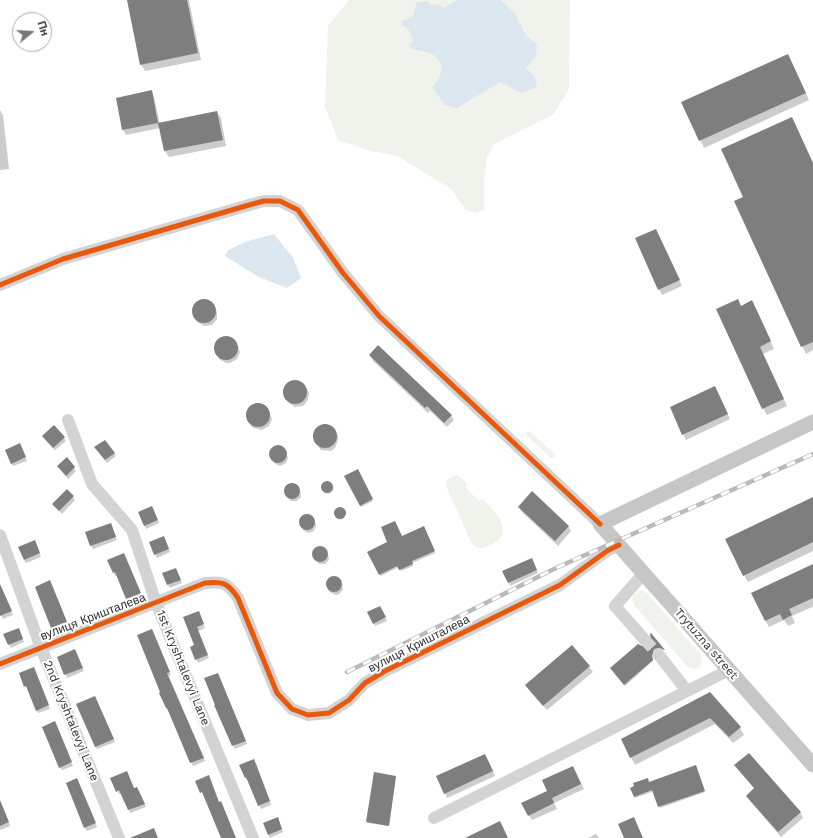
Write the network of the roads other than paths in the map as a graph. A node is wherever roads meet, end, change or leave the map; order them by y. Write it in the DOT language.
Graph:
graph roads {
  1 [pos="0,285"];
  2 [pos="68,420"];
  3 [pos="813,422"];
  4 [pos="600,524"];
  5 [pos="0,535"];
  6 [pos="619,545"];
  7 [pos="644,573"];
  8 [pos="156,603"];
  9 [pos="644,639"];
  10 [pos="41,648"];
  11 [pos="658,655"];
  12 [pos="0,664"];
  13 [pos="729,670"];
  14 [pos="688,691"];
  15 [pos="813,765"];
  16 [pos="434,818"];
  17 [pos="119,838"];
  18 [pos="253,838"];
  1 -- 4 [label="street"];
  2 -- 8 [label="street, 1st Kryshtalevyi Lane"];
  3 -- 4 [label="main road"];
  4 -- 6 [label="main road, Trytuzna street"];
  5 -- 10 [label="street, 2nd Kryshtalevyi Lane"];
  6 -- 7 [label="main road, Trytuzna street"];
  6 -- 8 [label="street, вулиця Кришталева"];
  7 -- 9 [label="street"];
  7 -- 13 [label="main road, Trytuzna street"];
  8 -- 10 [label="street, вулиця Кришталева"];
  8 -- 18 [label="street, 1st Kryshtalevyi Lane"];
  10 -- 12 [label="street, вулиця Кришталева"];
  10 -- 17 [label="street, 2nd Kryshtalevyi Lane"];
  11 -- 14 [label="street"];
  13 -- 14 [label="street"];
  13 -- 15 [label="main road, Trytuzna street"];
  14 -- 16 [label="street"];
}
